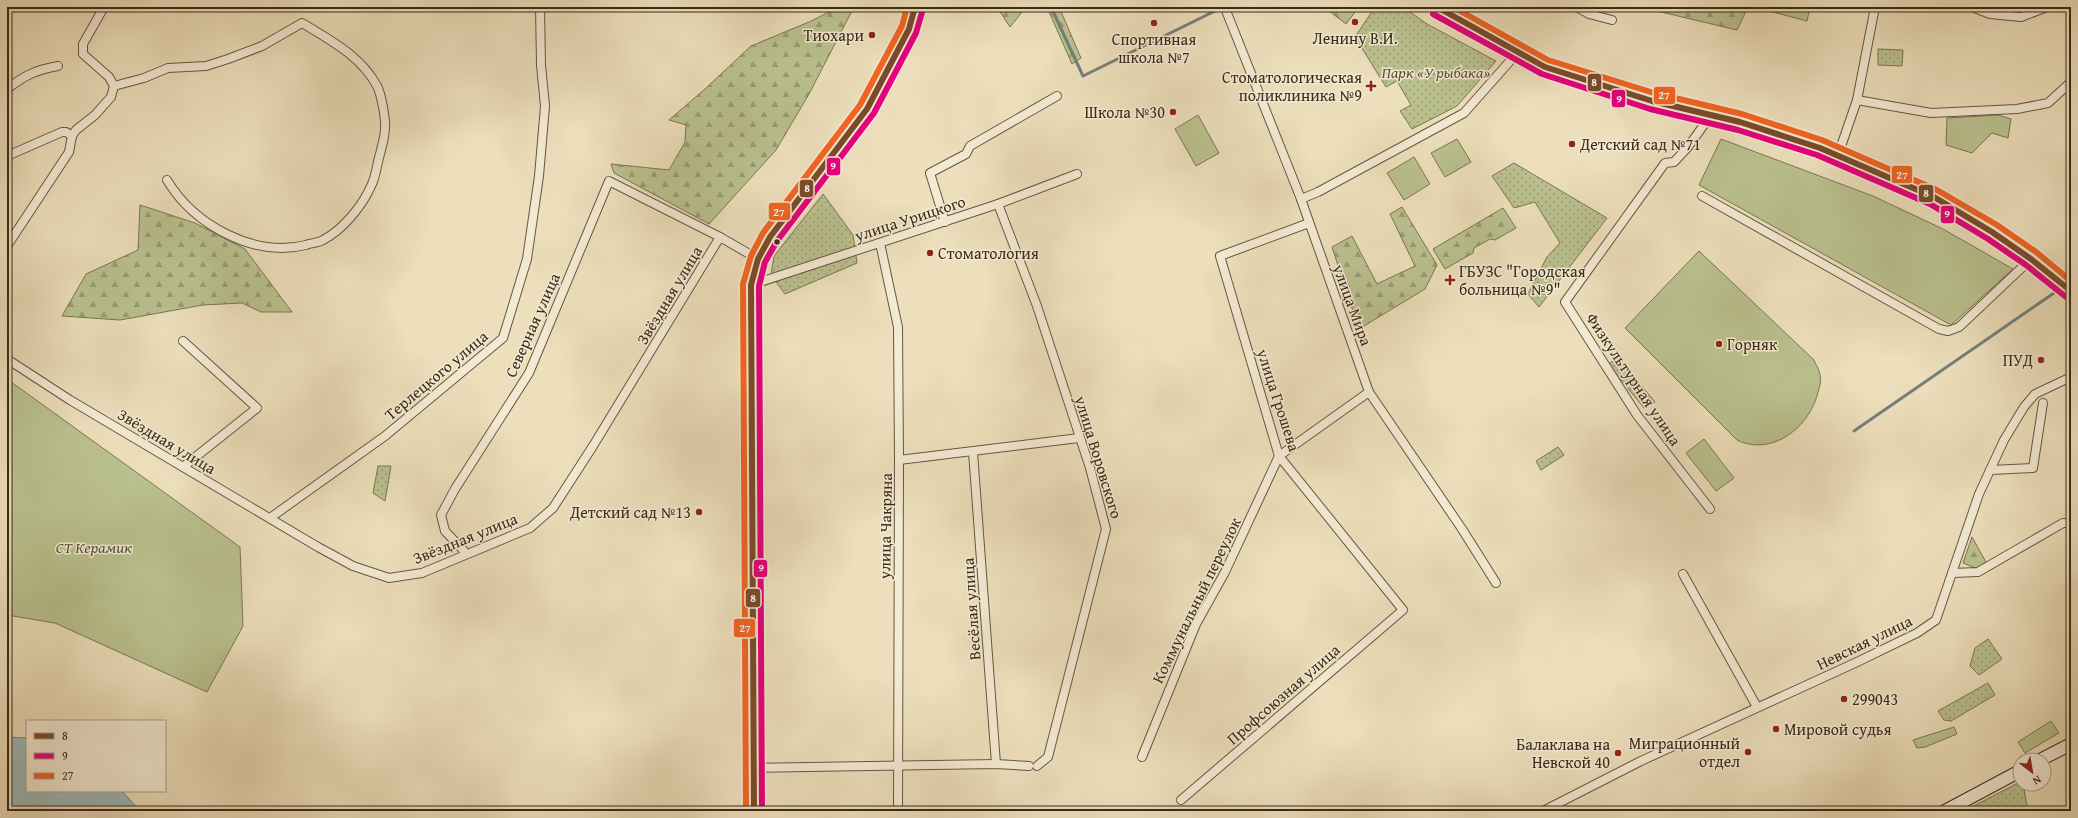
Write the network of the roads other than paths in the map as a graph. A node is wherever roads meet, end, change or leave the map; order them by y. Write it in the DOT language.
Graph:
graph roads {
  1 [pos="104,7"];
  2 [pos="540,7"];
  3 [pos="914,7"];
  4 [pos="1437,7"];
  5 [pos="1577,7"];
  6 [pos="1875,7"];
  7 [pos="1972,7"];
  8 [pos="2048,7"];
  9 [pos="1228,13"];
  10 [pos="1612,20"];
  11 [pos="1518,52"];
  12 [pos="58,66"];
  13 [pos="2068,85"];
  14 [pos="114,86"];
  15 [pos="7,89"];
  16 [pos="1057,96"];
  17 [pos="1857,100"];
  18 [pos="1711,115"];
  19 [pos="72,136"];
  20 [pos="7,156"];
  21 [pos="1838,156"];
  22 [pos="1077,174"];
  23 [pos="167,180"];
  24 [pos="1702,196"];
  25 [pos="1301,199"];
  26 [pos="998,204"];
  27 [pos="945,222"];
  28 [pos="1310,223"];
  29 [pos="720,238"];
  30 [pos="880,243"];
  31 [pos="7,246"];
  32 [pos="2031,258"];
  33 [pos="758,259"];
  34 [pos="750,285"];
  35 [pos="2071,291"];
  36 [pos="183,341"];
  37 [pos="7,359"];
  38 [pos="2071,377"];
  39 [pos="1369,392"];
  40 [pos="2043,403"];
  41 [pos="1080,438"];
  42 [pos="973,452"];
  43 [pos="1279,456"];
  44 [pos="899,460"];
  45 [pos="183,467"];
  46 [pos="1990,470"];
  47 [pos="1710,509"];
  48 [pos="270,518"];
  49 [pos="2071,523"];
  50 [pos="466,553"];
  51 [pos="1952,573"];
  52 [pos="1683,574"];
  53 [pos="1496,583"];
  54 [pos="1403,610"];
  55 [pos="1757,707"];
  56 [pos="2071,744"];
  57 [pos="2052,754"];
  58 [pos="1142,757"];
  59 [pos="996,764"];
  60 [pos="896,765"];
  61 [pos="753,768"];
  62 [pos="2012,775"];
  63 [pos="1181,800"];
  64 [pos="754,811"];
  65 [pos="898,811"];
  66 [pos="1543,811"];
  67 [pos="1945,811"];
  1 -- 14 [label="street"];
  2 -- 48 [label="street, Терлецкого улица"];
  3 -- 33 [label="main road"];
  4 -- 11 [label="main road"];
  5 -- 10 [label="street"];
  6 -- 17 [label="street"];
  7 -- 8 [label="street"];
  9 -- 25 [label="street, улица Мира"];
  11 -- 18 [label="main road"];
  11 -- 25 [label="street"];
  12 -- 15 [label="street"];
  13 -- 17 [label="street"];
  14 -- 19 [label="street"];
  14 -- 23 [label="street"];
  16 -- 27 [label="street"];
  17 -- 21 [label="street"];
  18 -- 21 [label="main road"];
  18 -- 47 [label="street, Физкультурная улица"];
  19 -- 20 [label="street"];
  19 -- 31 [label="street"];
  21 -- 32 [label="main road"];
  22 -- 26 [label="street, улица Урицкого"];
  24 -- 32 [label="street"];
  25 -- 28 [label="street, улица Мира"];
  26 -- 27 [label="street, улица Урицкого"];
  26 -- 41 [label="street, улица Воровского"];
  27 -- 30 [label="street, улица Урицкого"];
  28 -- 39 [label="street, улица Мира"];
  28 -- 43 [label="street, улица Грошева"];
  29 -- 33 [label="street, Звёздная улица"];
  29 -- 50 [label="street, Звёздная улица"];
  29 -- 50 [label="street, Северная улица"];
  30 -- 34 [label="street, улица Урицкого"];
  30 -- 44 [label="street, улица Чакряна"];
  32 -- 35 [label="main road"];
  33 -- 34 [label="main road"];
  34 -- 61 [label="main road"];
  36 -- 45 [label="street"];
  37 -- 45 [label="street, Звёздная улица"];
  38 -- 46 [label="street, Невская улица"];
  39 -- 43 [label="street"];
  39 -- 53 [label="street, улица Мира"];
  40 -- 46 [label="street"];
  41 -- 42 [label="street"];
  41 -- 59 [label="street, улица Воровского"];
  42 -- 44 [label="street"];
  42 -- 59 [label="street, Весёлая улица"];
  43 -- 54 [label="street, улица Грошева"];
  43 -- 58 [label="street, Коммунальный переулок"];
  44 -- 60 [label="street, улица Чакряна"];
  45 -- 48 [label="street, Звёздная улица"];
  46 -- 51 [label="street, Невская улица"];
  48 -- 50 [label="street, Звёздная улица"];
  49 -- 51 [label="street"];
  51 -- 55 [label="street, Невская улица"];
  52 -- 55 [label="street"];
  54 -- 63 [label="street, Профсоюзная улица"];
  55 -- 66 [label="street, Невская улица"];
  56 -- 57 [label="main road"];
  59 -- 60 [label="street"];
  60 -- 61 [label="street"];
  60 -- 65 [label="street, улица Чакряна"];
  61 -- 64 [label="main road"];
  62 -- 67 [label="main road"];
}
